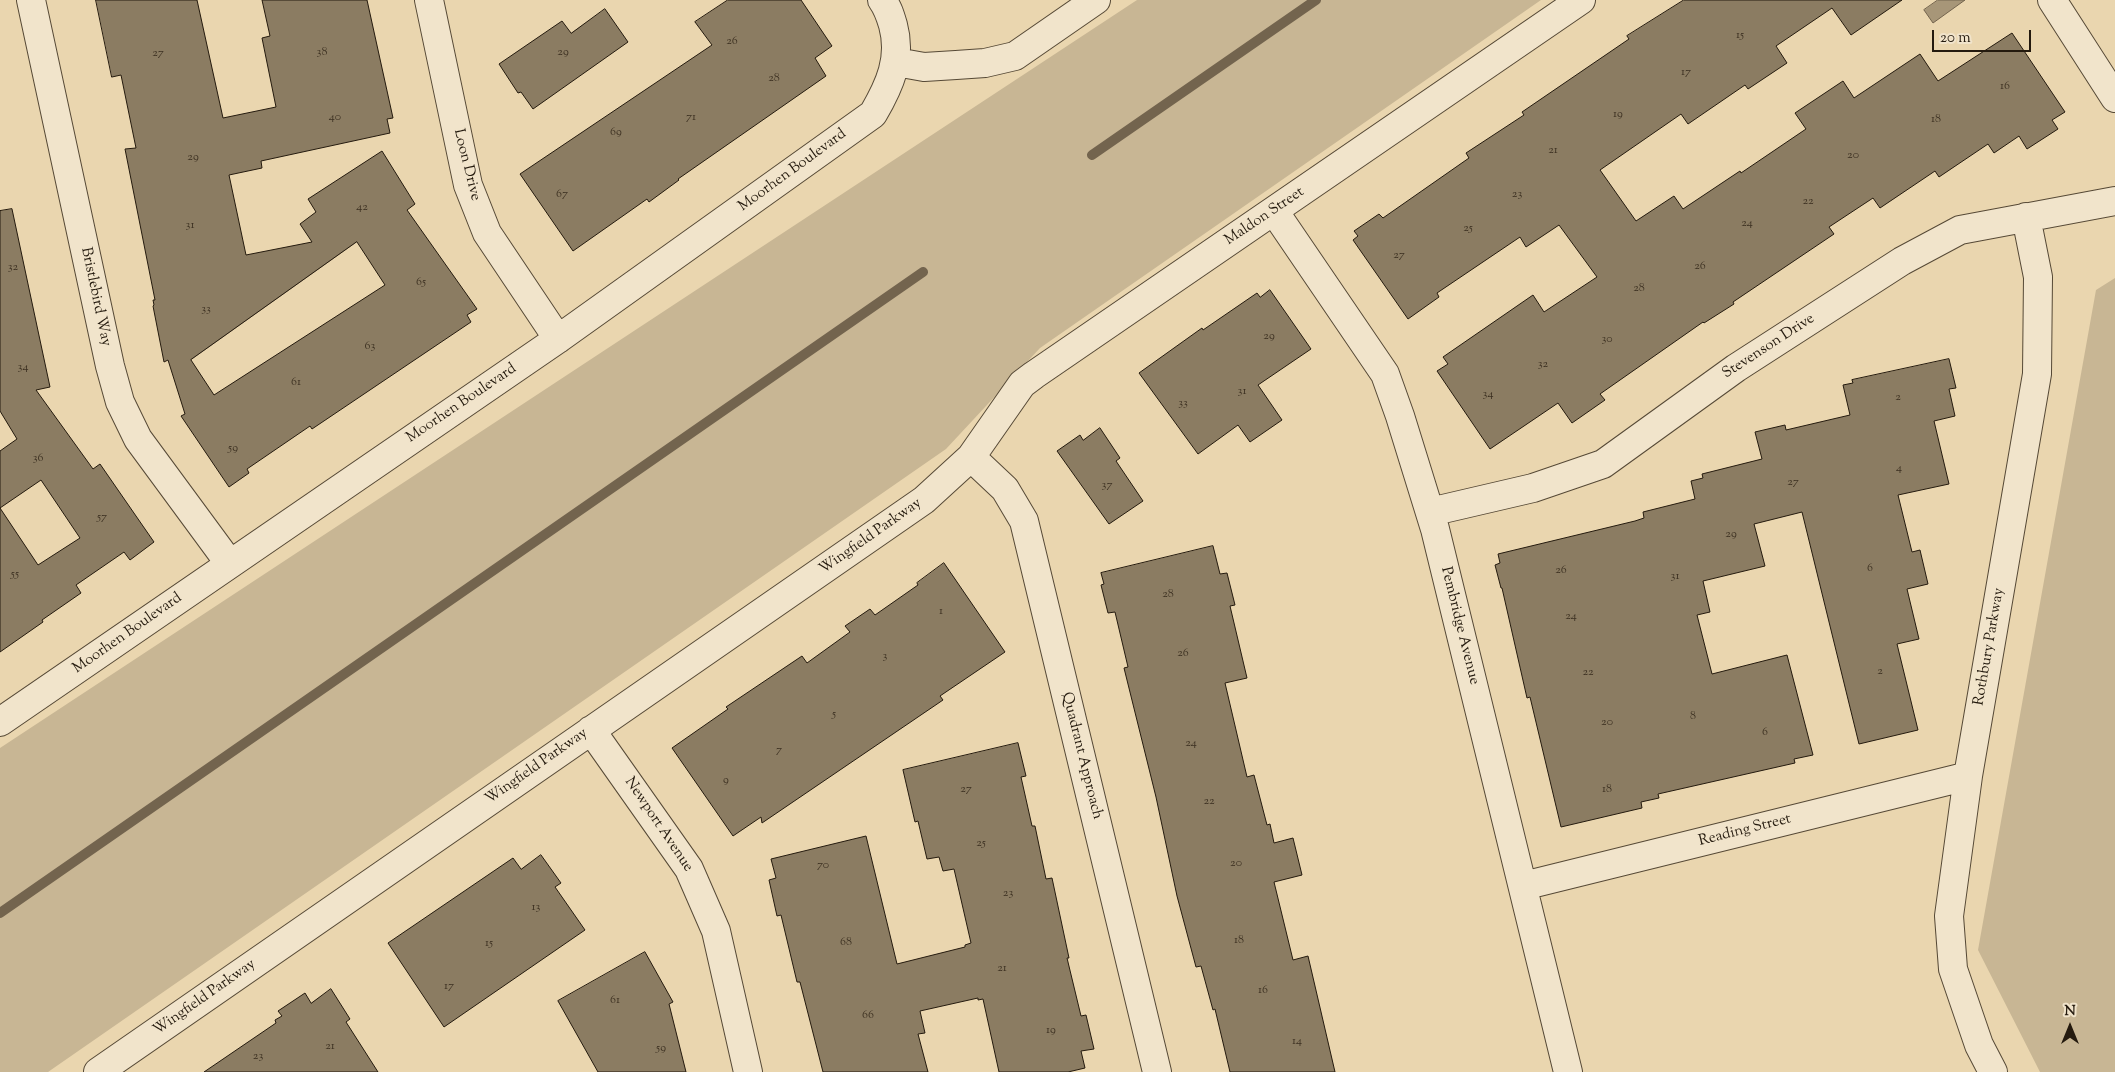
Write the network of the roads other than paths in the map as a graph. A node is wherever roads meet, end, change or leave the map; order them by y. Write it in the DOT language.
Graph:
graph roads {
  1 [pos="31,0"];
  2 [pos="429,0"];
  3 [pos="882,0"];
  4 [pos="1096,0"];
  5 [pos="1581,0"];
  6 [pos="2052,0"];
  7 [pos="896,62"];
  8 [pos="2115,98"];
  9 [pos="2115,201"];
  10 [pos="1274,211"];
  11 [pos="2026,217"];
  12 [pos="558,339"];
  13 [pos="972,457"];
  14 [pos="1430,512"];
  15 [pos="230,564"];
  16 [pos="0,722"];
  17 [pos="592,730"];
  18 [pos="1968,776"];
  19 [pos="1523,886"];
  20 [pos="98,1072"];
  21 [pos="748,1072"];
  22 [pos="1157,1072"];
  23 [pos="1568,1072"];
  24 [pos="1993,1072"];
  1 -- 15 [label="street, Bristlebird Way"];
  2 -- 12 [label="street, Loon Drive"];
  3 -- 7 [label="street, Moorhen Boulevard"];
  4 -- 7 [label="street"];
  5 -- 10 [label="street, Maldon Street"];
  6 -- 8 [label="street"];
  7 -- 12 [label="street, Moorhen Boulevard"];
  9 -- 11 [label="street, Stevenson Drive"];
  10 -- 13 [label="street, Maldon Street"];
  10 -- 14 [label="street, Pembridge Avenue"];
  11 -- 14 [label="street, Stevenson Drive"];
  11 -- 18 [label="street, Rothbury Parkway"];
  12 -- 15 [label="street, Moorhen Boulevard"];
  13 -- 17 [label="street, Wingfield Parkway"];
  13 -- 22 [label="street, Quadrant Approach"];
  14 -- 19 [label="street, Pembridge Avenue"];
  15 -- 16 [label="street, Moorhen Boulevard"];
  17 -- 20 [label="street, Wingfield Parkway"];
  17 -- 21 [label="street, Newport Avenue"];
  18 -- 19 [label="street, Reading Street"];
  18 -- 24 [label="street, Rothbury Parkway"];
  19 -- 23 [label="street, Pembridge Avenue"];
}
